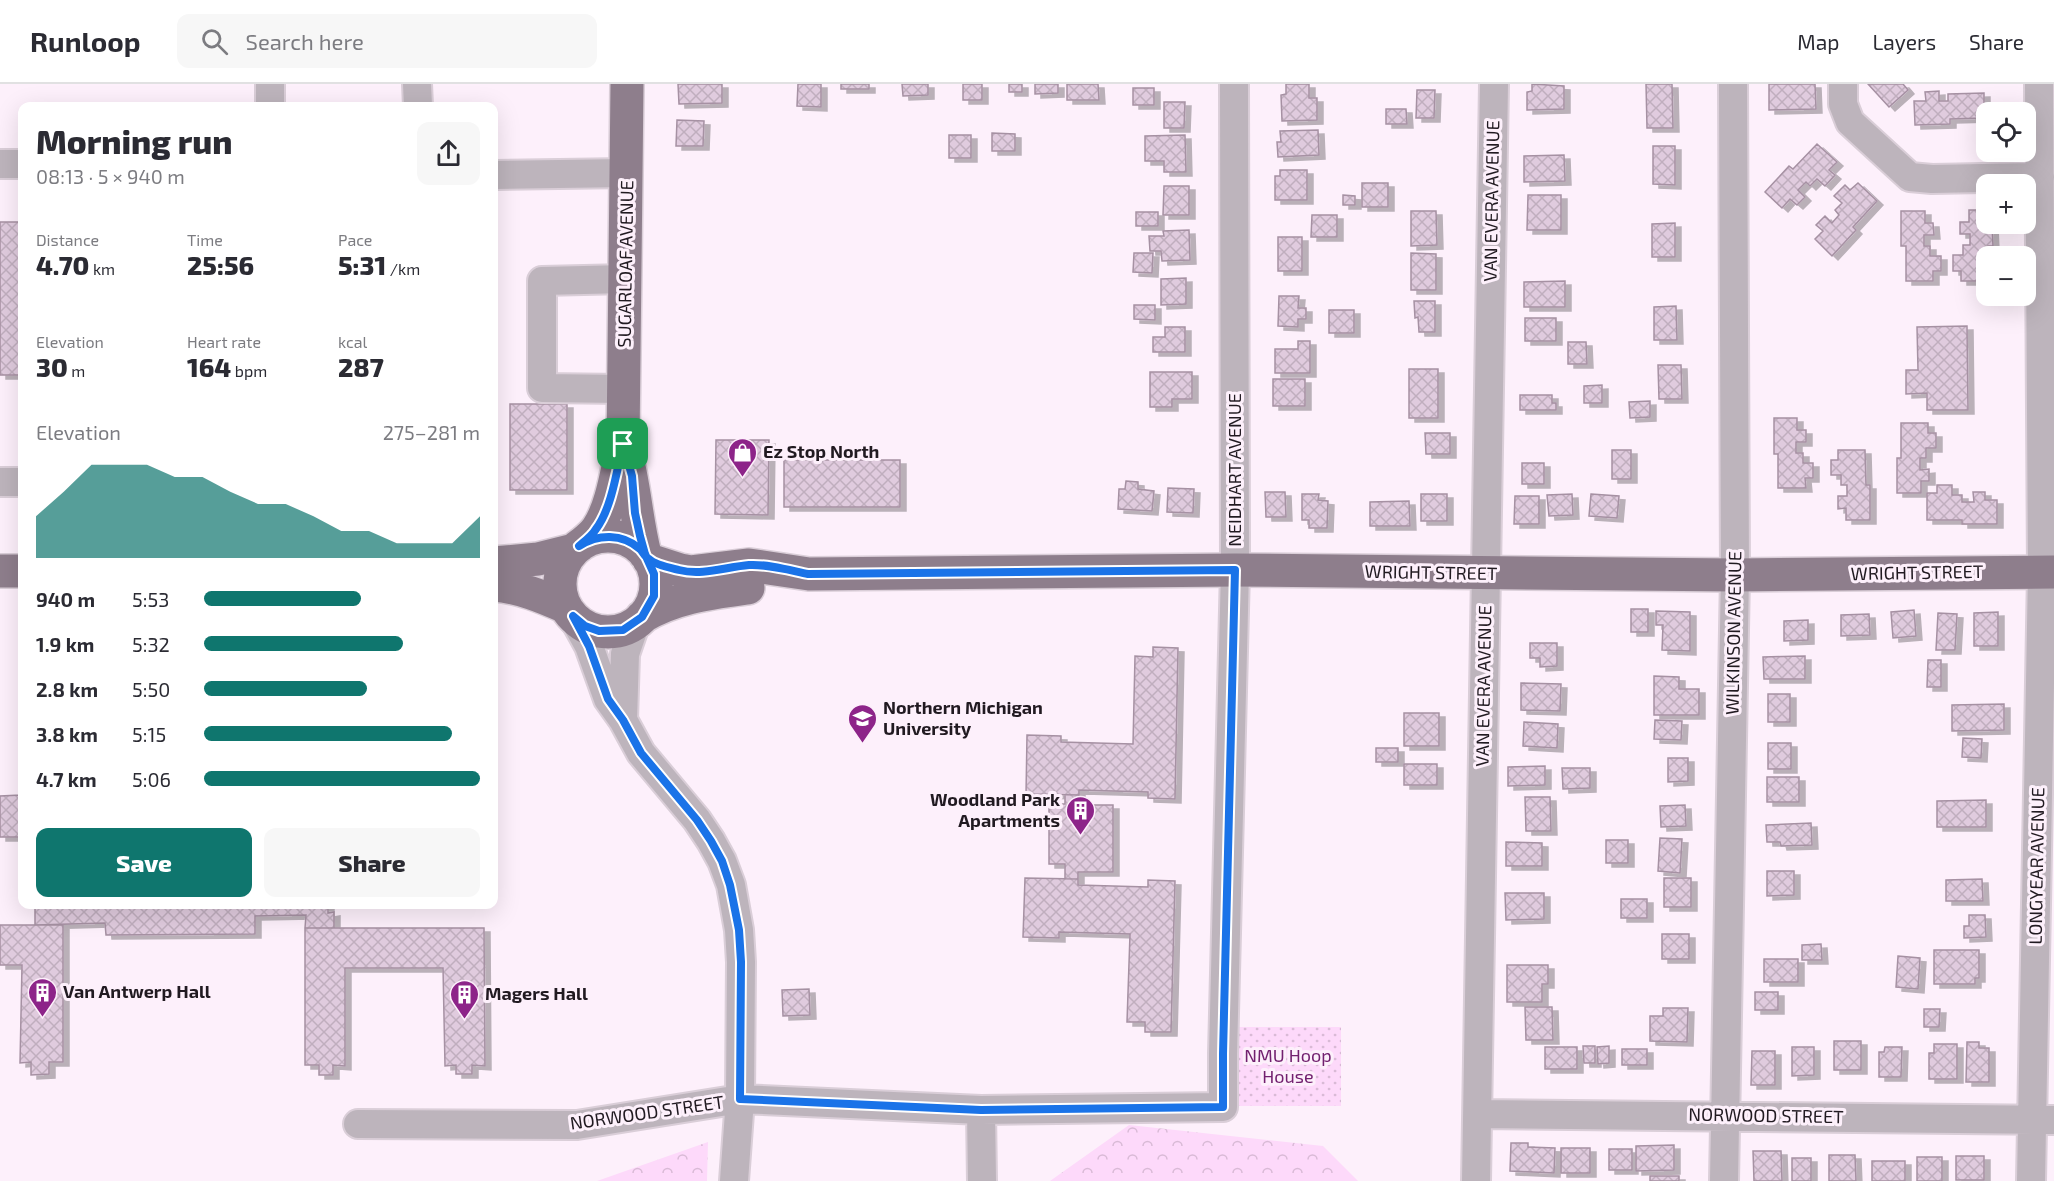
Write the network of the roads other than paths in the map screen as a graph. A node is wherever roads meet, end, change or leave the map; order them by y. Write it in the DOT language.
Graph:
graph roads {
  1 [pos="270,84"];
  2 [pos="417,84"];
  3 [pos="627,84"];
  4 [pos="1234,84"];
  5 [pos="1494,84"];
  6 [pos="1733,84"];
  7 [pos="1844,84"];
  8 [pos="2039,84"];
  9 [pos="270,102"];
  10 [pos="418,102"];
  11 [pos="0,164"];
  12 [pos="18,164"];
  13 [pos="627,173"];
  14 [pos="498,175"];
  15 [pos="2040,177"];
  16 [pos="626,279"];
  17 [pos="624,389"];
  18 [pos="623,444"];
  19 [pos="0,482"];
  20 [pos="18,482"];
  21 [pos="577,548"];
  22 [pos="647,557"];
  23 [pos="498,563"];
  24 [pos="0,570"];
  25 [pos="1235,570"];
  26 [pos="18,571"];
  27 [pos="2048,572"];
  28 [pos="808,574"];
  29 [pos="1486,574"];
  30 [pos="1735,575"];
  31 [pos="498,586"];
  32 [pos="569,612"];
  33 [pos="639,619"];
  34 [pos="623,720"];
  35 [pos="740,1099"];
  36 [pos="1223,1107"];
  37 [pos="981,1110"];
  38 [pos="1478,1114"];
  39 [pos="1725,1115"];
  40 [pos="2043,1119"];
  41 [pos="358,1124"];
  42 [pos="734,1181"];
  43 [pos="982,1181"];
  44 [pos="1476,1181"];
  45 [pos="1724,1181"];
  46 [pos="2031,1181"];
  1 -- 9 [label="street"];
  2 -- 10 [label="street"];
  3 -- 13 [label="main road, SUGARLOAF AVENUE"];
  4 -- 25 [label="street, NEIDHART AVENUE"];
  5 -- 29 [label="street, VAN EVERA AVENUE"];
  6 -- 30 [label="street, WILKINSON AVENUE"];
  7 -- 15 [label="street"];
  8 -- 15 [label="street, LONGYEAR AVENUE"];
  11 -- 12 [label="street"];
  13 -- 14 [label="street"];
  13 -- 16 [label="main road, SUGARLOAF AVENUE"];
  15 -- 27 [label="street, LONGYEAR AVENUE"];
  16 -- 17 [label="main road, SUGARLOAF AVENUE"];
  16 -- 17 [label="street"];
  17 -- 18 [label="main road, SUGARLOAF AVENUE"];
  18 -- 21 [label="main road, SUGARLOAF AVENUE"];
  18 -- 22 [label="main road, SUGARLOAF AVENUE"];
  19 -- 20 [label="street"];
  21 -- 22 [label="main road"];
  21 -- 23 [label="main road"];
  21 -- 32 [label="main road"];
  22 -- 28 [label="main road, WRIGHT STREET"];
  22 -- 33 [label="main road"];
  24 -- 26 [label="main road"];
  25 -- 28 [label="main road, WRIGHT STREET"];
  25 -- 29 [label="main road, WRIGHT STREET"];
  25 -- 36 [label="street, NEIDHART AVENUE"];
  27 -- 30 [label="main road, WRIGHT STREET"];
  27 -- 40 [label="street, LONGYEAR AVENUE"];
  28 -- 33 [label="main road, WRIGHT STREET"];
  29 -- 30 [label="main road, WRIGHT STREET"];
  29 -- 38 [label="street, VAN EVERA AVENUE"];
  30 -- 39 [label="street, WILKINSON AVENUE"];
  31 -- 32 [label="main road"];
  32 -- 33 [label="main road"];
  32 -- 34 [label="street"];
  33 -- 34 [label="street"];
  34 -- 35 [label="street"];
  35 -- 37 [label="street, NORWOOD STREET"];
  35 -- 41 [label="street, NORWOOD STREET"];
  35 -- 42 [label="street"];
  36 -- 37 [label="street, NORWOOD STREET"];
  37 -- 43 [label="street"];
  38 -- 39 [label="street, NORWOOD STREET"];
  38 -- 44 [label="street, VAN EVERA AVENUE"];
  39 -- 40 [label="street, NORWOOD STREET"];
  39 -- 45 [label="street, WILKINSON AVENUE"];
  40 -- 46 [label="street, LONGYEAR AVENUE"];
}
